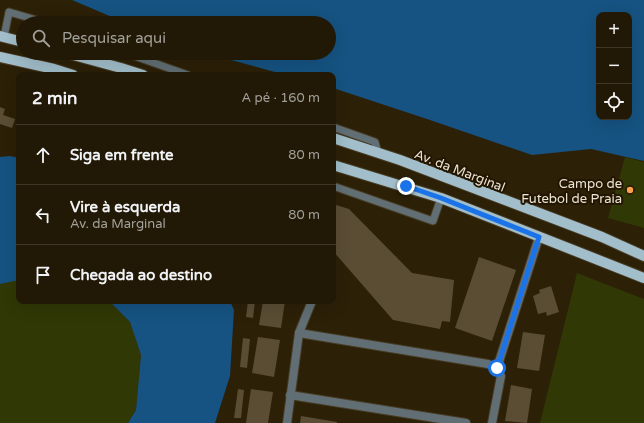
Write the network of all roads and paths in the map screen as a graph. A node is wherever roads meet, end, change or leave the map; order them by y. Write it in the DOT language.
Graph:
graph roads {
  1 [pos="23,16"];
  2 [pos="4,37"];
  3 [pos="16,40"];
  4 [pos="0,57"];
  5 [pos="90,60"];
  6 [pos="146,60"];
  7 [pos="64,72"];
  8 [pos="132,72"];
  9 [pos="180,72"];
  10 [pos="336,128"];
  11 [pos="336,139"];
  12 [pos="378,153"];
  13 [pos="336,166"];
  14 [pos="336,187"];
  15 [pos="441,198"];
  16 [pos="539,237"];
  17 [pos="644,256"];
  18 [pos="644,278"];
  19 [pos="311,304"];
  20 [pos="299,333"];
  21 [pos="497,368"];
  22 [pos="290,395"];
  23 [pos="286,423"];
  24 [pos="466,423"];
  25 [pos="492,423"];
  1 -- 2 [label="lane"];
  2 -- 3 [label="main road"];
  4 -- 7 [label="main road"];
  5 -- 8 [label="main road"];
  6 -- 9 [label="lane"];
  10 -- 12 [label="lane"];
  11 -- 12 [label="main road, Av. da Marginal"];
  12 -- 17 [label="main road, Av. da Marginal"];
  13 -- 15 [label="main road"];
  14 -- 15 [label="lane"];
  15 -- 16 [label="main road"];
  16 -- 18 [label="main road"];
  16 -- 21 [label="street"];
  19 -- 20 [label="street"];
  20 -- 21 [label="street"];
  20 -- 22 [label="street"];
  21 -- 25 [label="street"];
  22 -- 23 [label="street"];
  22 -- 24 [label="street"];
}
